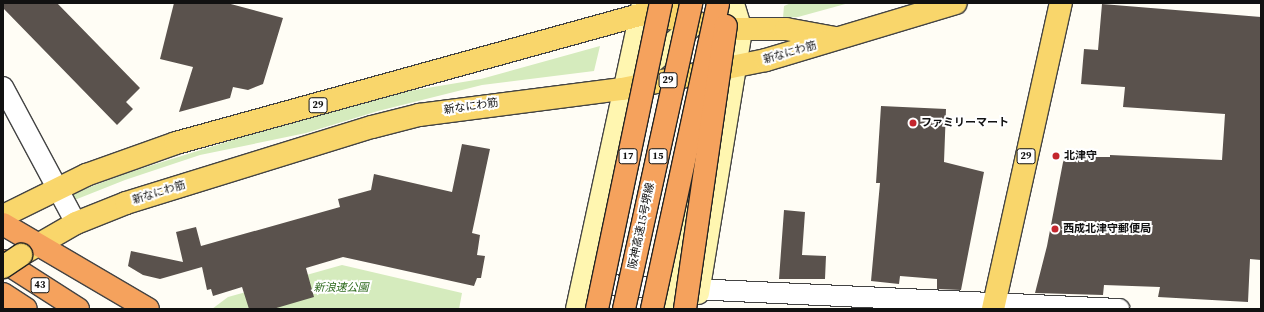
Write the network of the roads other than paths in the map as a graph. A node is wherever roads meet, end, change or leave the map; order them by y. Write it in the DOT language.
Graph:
graph roads {
  1 [pos="662,3"];
  2 [pos="683,3"];
  3 [pos="717,3"];
  4 [pos="728,3"];
  5 [pos="733,3"];
  6 [pos="956,3"];
  7 [pos="1061,3"];
  8 [pos="642,8"];
  9 [pos="693,13"];
  10 [pos="732,29"];
  11 [pos="840,39"];
  12 [pos="736,66"];
  13 [pos="713,71"];
  14 [pos="3,87"];
  15 [pos="622,89"];
  16 [pos="56,189"];
  17 [pos="3,216"];
  18 [pos="76,223"];
  19 [pos="3,224"];
  20 [pos="21,253"];
  21 [pos="3,267"];
  22 [pos="582,284"];
  23 [pos="3,294"];
  24 [pos="672,299"];
  25 [pos="696,300"];
  26 [pos="994,307"];
  27 [pos="26,309"];
  28 [pos="78,309"];
  29 [pos="148,309"];
  30 [pos="577,309"];
  31 [pos="597,309"];
  32 [pos="624,309"];
  33 [pos="652,309"];
  34 [pos="685,309"];
  35 [pos="1119,309"];
  1 -- 31 [label="highway, 17, bridge"];
  2 -- 8 [label="main road, 29"];
  3 -- 9 [label="street"];
  3 -- 33 [label="highway, 15, bridge"];
  4 -- 10 [label="street"];
  4 -- 34 [label="highway, bridge"];
  5 -- 10 [label="street"];
  6 -- 11 [label="main road, 新なにわ筋 / 29"];
  7 -- 26 [label="main road, 29"];
  8 -- 9 [label="main road"];
  8 -- 15 [label="street"];
  8 -- 16 [label="main road, 29"];
  9 -- 10 [label="main road"];
  9 -- 15 [label="street"];
  9 -- 32 [label="highway, 阪神高速15号堺線 / 15, bridge"];
  10 -- 11 [label="main road"];
  10 -- 12 [label="street"];
  10 -- 13 [label="street"];
  11 -- 12 [label="main road, 新なにわ筋 / 29"];
  12 -- 13 [label="main road, 新なにわ筋 / 29"];
  12 -- 25 [label="street"];
  13 -- 15 [label="main road, 新なにわ筋 / 29"];
  13 -- 24 [label="street"];
  14 -- 16 [label="street"];
  15 -- 18 [label="main road, 新なにわ筋 / 29"];
  15 -- 22 [label="street"];
  16 -- 17 [label="main road, 29"];
  16 -- 18 [label="street"];
  18 -- 20 [label="main road, 新なにわ筋 / 29"];
  19 -- 20 [label="highway"];
  20 -- 21 [label="main road, 新なにわ筋 / 29, bridge"];
  20 -- 28 [label="highway, 43"];
  20 -- 29 [label="highway"];
  22 -- 24 [label="street"];
  22 -- 30 [label="street"];
  23 -- 27 [label="highway, 43"];
  24 -- 25 [label="street"];
  25 -- 26 [label="street"];
  26 -- 35 [label="street"];
}
